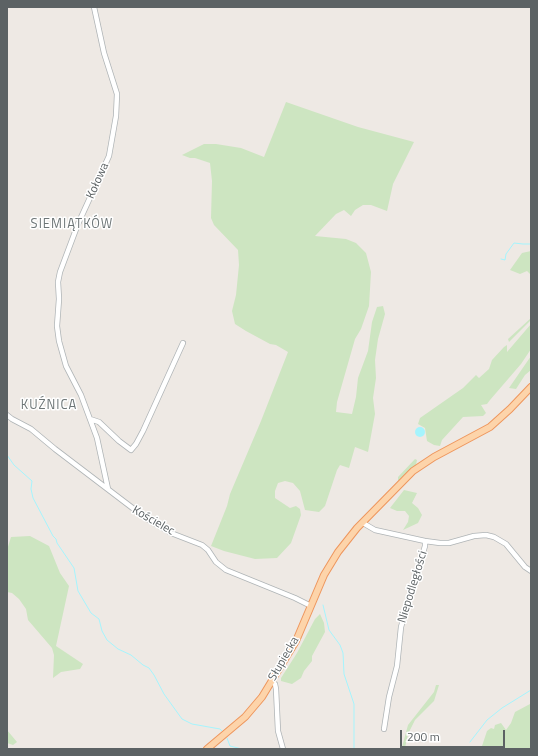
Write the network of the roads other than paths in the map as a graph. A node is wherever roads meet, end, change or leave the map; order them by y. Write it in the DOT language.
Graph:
graph roads {
  1 [pos="94,7"];
  2 [pos="183,343"];
  3 [pos="531,387"];
  4 [pos="7,415"];
  5 [pos="90,419"];
  6 [pos="108,490"];
  7 [pos="363,523"];
  8 [pos="425,541"];
  9 [pos="531,571"];
  10 [pos="311,606"];
  11 [pos="272,682"];
  12 [pos="384,729"];
  13 [pos="206,749"];
  14 [pos="283,749"];
  1 -- 5 [label="street, Kołowa"];
  2 -- 5 [label="street"];
  3 -- 7 [label="main road, Słupiecka"];
  4 -- 6 [label="street, Kościelec"];
  5 -- 6 [label="street, Kołowa"];
  6 -- 10 [label="street, Kościelec"];
  7 -- 8 [label="street"];
  7 -- 10 [label="main road, Słupiecka"];
  8 -- 9 [label="street, Niepodległości"];
  8 -- 12 [label="street, Niepodległości"];
  10 -- 11 [label="main road, Słupiecka"];
  11 -- 13 [label="main road, Słupiecka"];
  11 -- 14 [label="street"];
}
